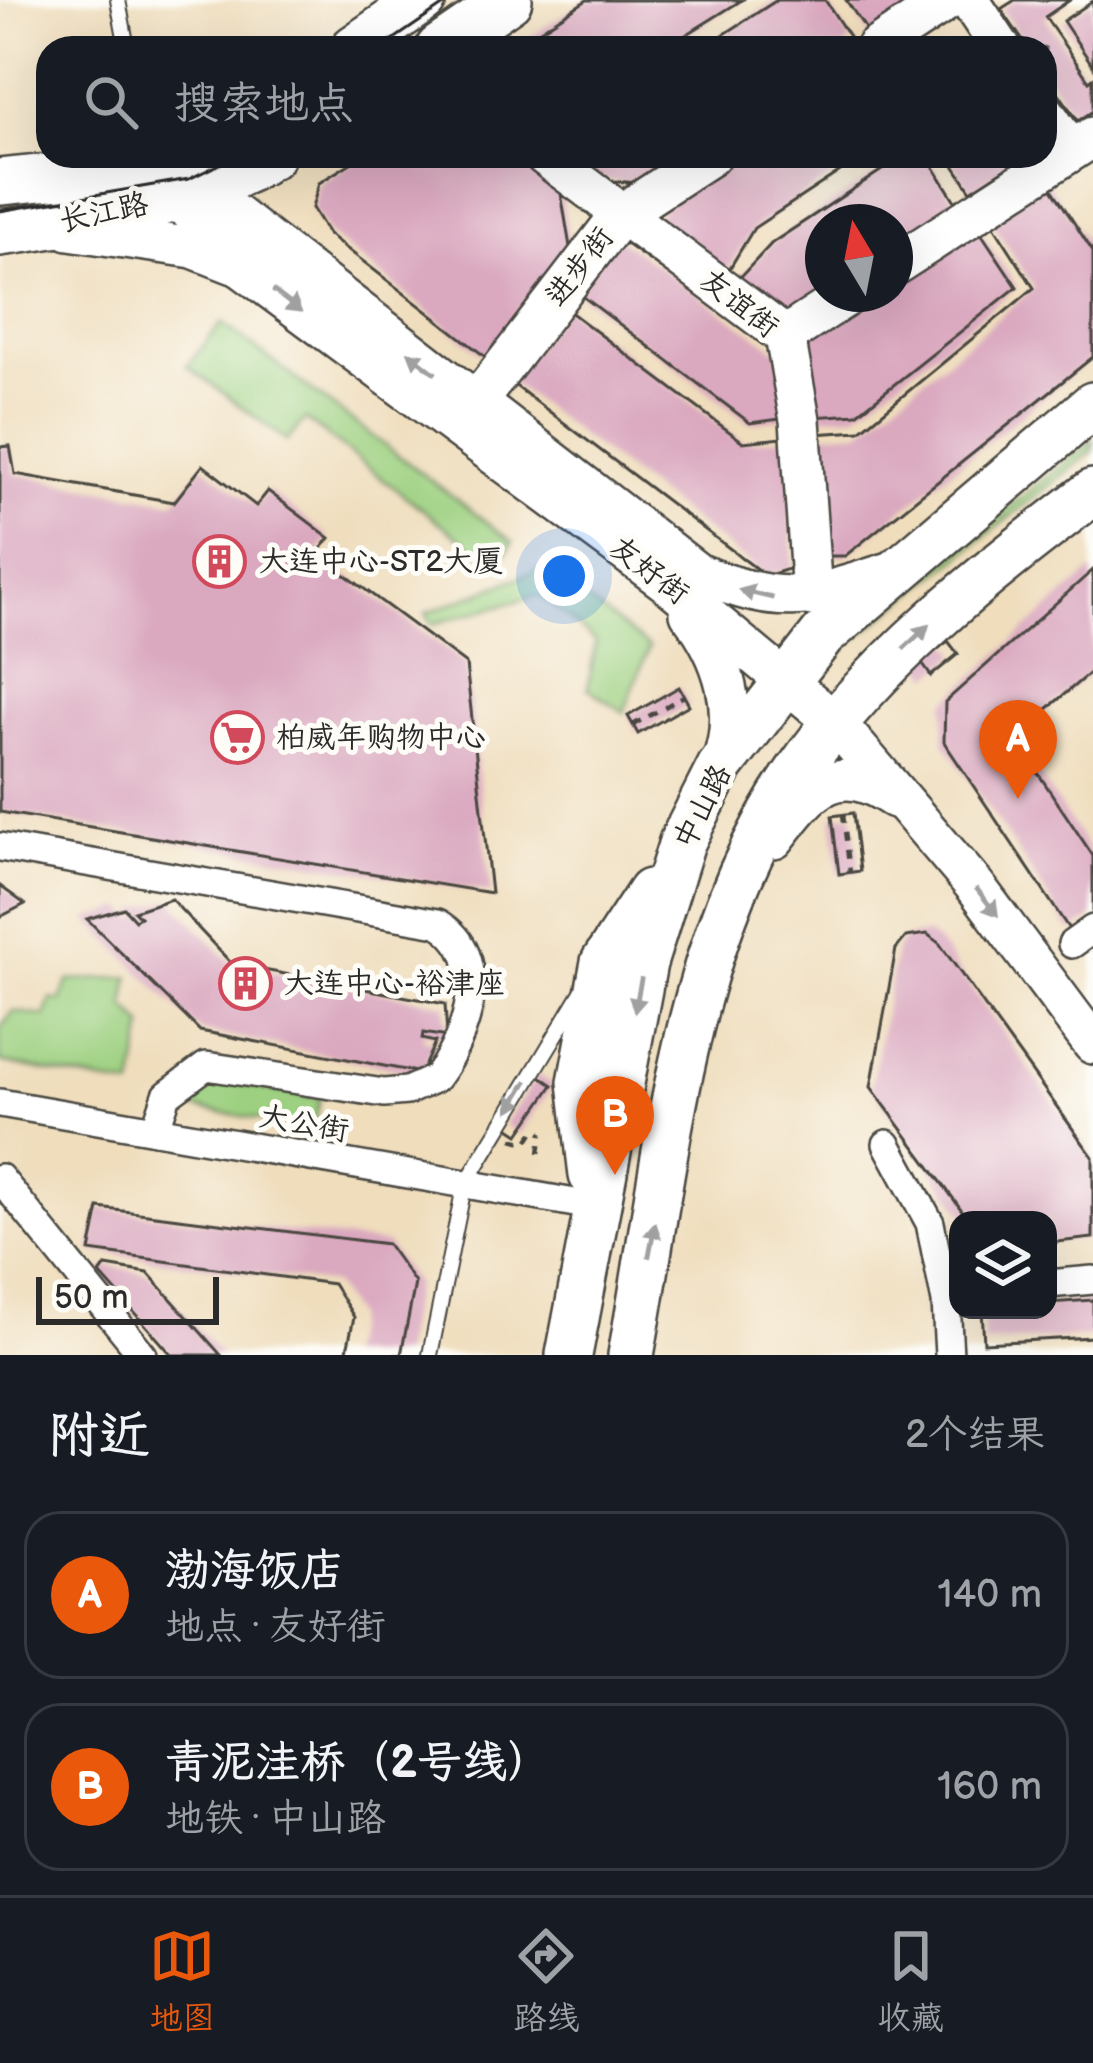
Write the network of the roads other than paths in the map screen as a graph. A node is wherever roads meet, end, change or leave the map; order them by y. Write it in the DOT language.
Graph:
graph roads {
  1 [pos="118,0"];
  2 [pos="423,0"];
  3 [pos="509,0"];
  4 [pos="948,0"];
  5 [pos="969,0"];
  6 [pos="125,36"];
  7 [pos="371,36"];
  8 [pos="456,36"];
  9 [pos="893,36"];
  10 [pos="993,36"];
  11 [pos="1057,123"];
  12 [pos="1082,144"];
  13 [pos="253,168"];
  14 [pos="561,168"];
  15 [pos="692,168"];
  16 [pos="1045,168"];
  17 [pos="168,169"];
  18 [pos="0,182"];
  19 [pos="621,214"];
  20 [pos="17,230"];
  21 [pos="913,253"];
  22 [pos="241,267"];
  23 [pos="822,312"];
  24 [pos="785,336"];
  25 [pos="475,404"];
  26 [pos="1093,405"];
  27 [pos="1093,492"];
  28 [pos="910,566"];
  29 [pos="669,584"];
  30 [pos="812,596"];
  31 [pos="786,678"];
  32 [pos="836,723"];
  33 [pos="720,767"];
  34 [pos="914,811"];
  35 [pos="682,842"];
  36 [pos="0,847"];
  37 [pos="737,886"];
  38 [pos="604,962"];
  39 [pos="1093,1044"];
  40 [pos="0,1102"];
  41 [pos="155,1130"];
  42 [pos="887,1144"];
  43 [pos="0,1178"];
  44 [pos="464,1187"];
  45 [pos="598,1208"];
  46 [pos="1093,1280"];
  47 [pos="1057,1283"];
  48 [pos="949,1289"];
  49 [pos="951,1319"];
  50 [pos="143,1355"];
  51 [pos="430,1355"];
  52 [pos="569,1355"];
  53 [pos="631,1355"];
  54 [pos="949,1355"];
  1 -- 6 [label="lane"];
  2 -- 7 [label="main road"];
  3 -- 8 [label="main road"];
  4 -- 9 [label="street"];
  5 -- 10 [label="street"];
  11 -- 12 [label="street"];
  13 -- 17 [label="main road, 长江路"];
  14 -- 19 [label="street, 友谊街"];
  15 -- 19 [label="street, 进步街"];
  16 -- 21 [label="street"];
  17 -- 18 [label="main road, 长江路"];
  17 -- 20 [label="main road, 长江路"];
  17 -- 22 [label="street, 友好街"];
  25 -- 17 [label="street, 友好街, one-way"];
  19 -- 24 [label="street, 友谊街"];
  19 -- 25 [label="street, 进步街"];
  20 -- 22 [label="street"];
  22 -- 29 [label="street, 友好街, one-way"];
  23 -- 24 [label="street"];
  24 -- 30 [label="street, 友谊街"];
  30 -- 25 [label="street, 友好街, one-way"];
  26 -- 28 [label="main road, 中山路"];
  32 -- 27 [label="main road, 中山路, one-way"];
  28 -- 30 [label="street, 友好街"];
  28 -- 31 [label="main road, 中山路"];
  29 -- 31 [label="street, 友好街"];
  29 -- 33 [label="street"];
  31 -- 32 [label="street, 友好街"];
  31 -- 33 [label="main road, 中山路"];
  32 -- 34 [label="street, 友好街"];
  32 -- 37 [label="main road, 中山路"];
  33 -- 35 [label="main road, 中山路"];
  34 -- 37 [label="street"];
  34 -- 39 [label="street, 友好街, one-way"];
  35 -- 38 [label="main road"];
  35 -- 45 [label="main road, 中山路, one-way"];
  36 -- 41 [label="street"];
  53 -- 37 [label="main road, 中山路, one-way"];
  38 -- 44 [label="lane, one-way"];
  38 -- 45 [label="main road"];
  40 -- 41 [label="street, 大公街"];
  41 -- 44 [label="street, 大公街"];
  42 -- 48 [label="street"];
  43 -- 50 [label="street"];
  44 -- 45 [label="street, 大公街"];
  44 -- 51 [label="lane"];
  45 -- 52 [label="main road, 中山路"];
  46 -- 47 [label="street"];
  49 -- 54 [label="street"];
}
